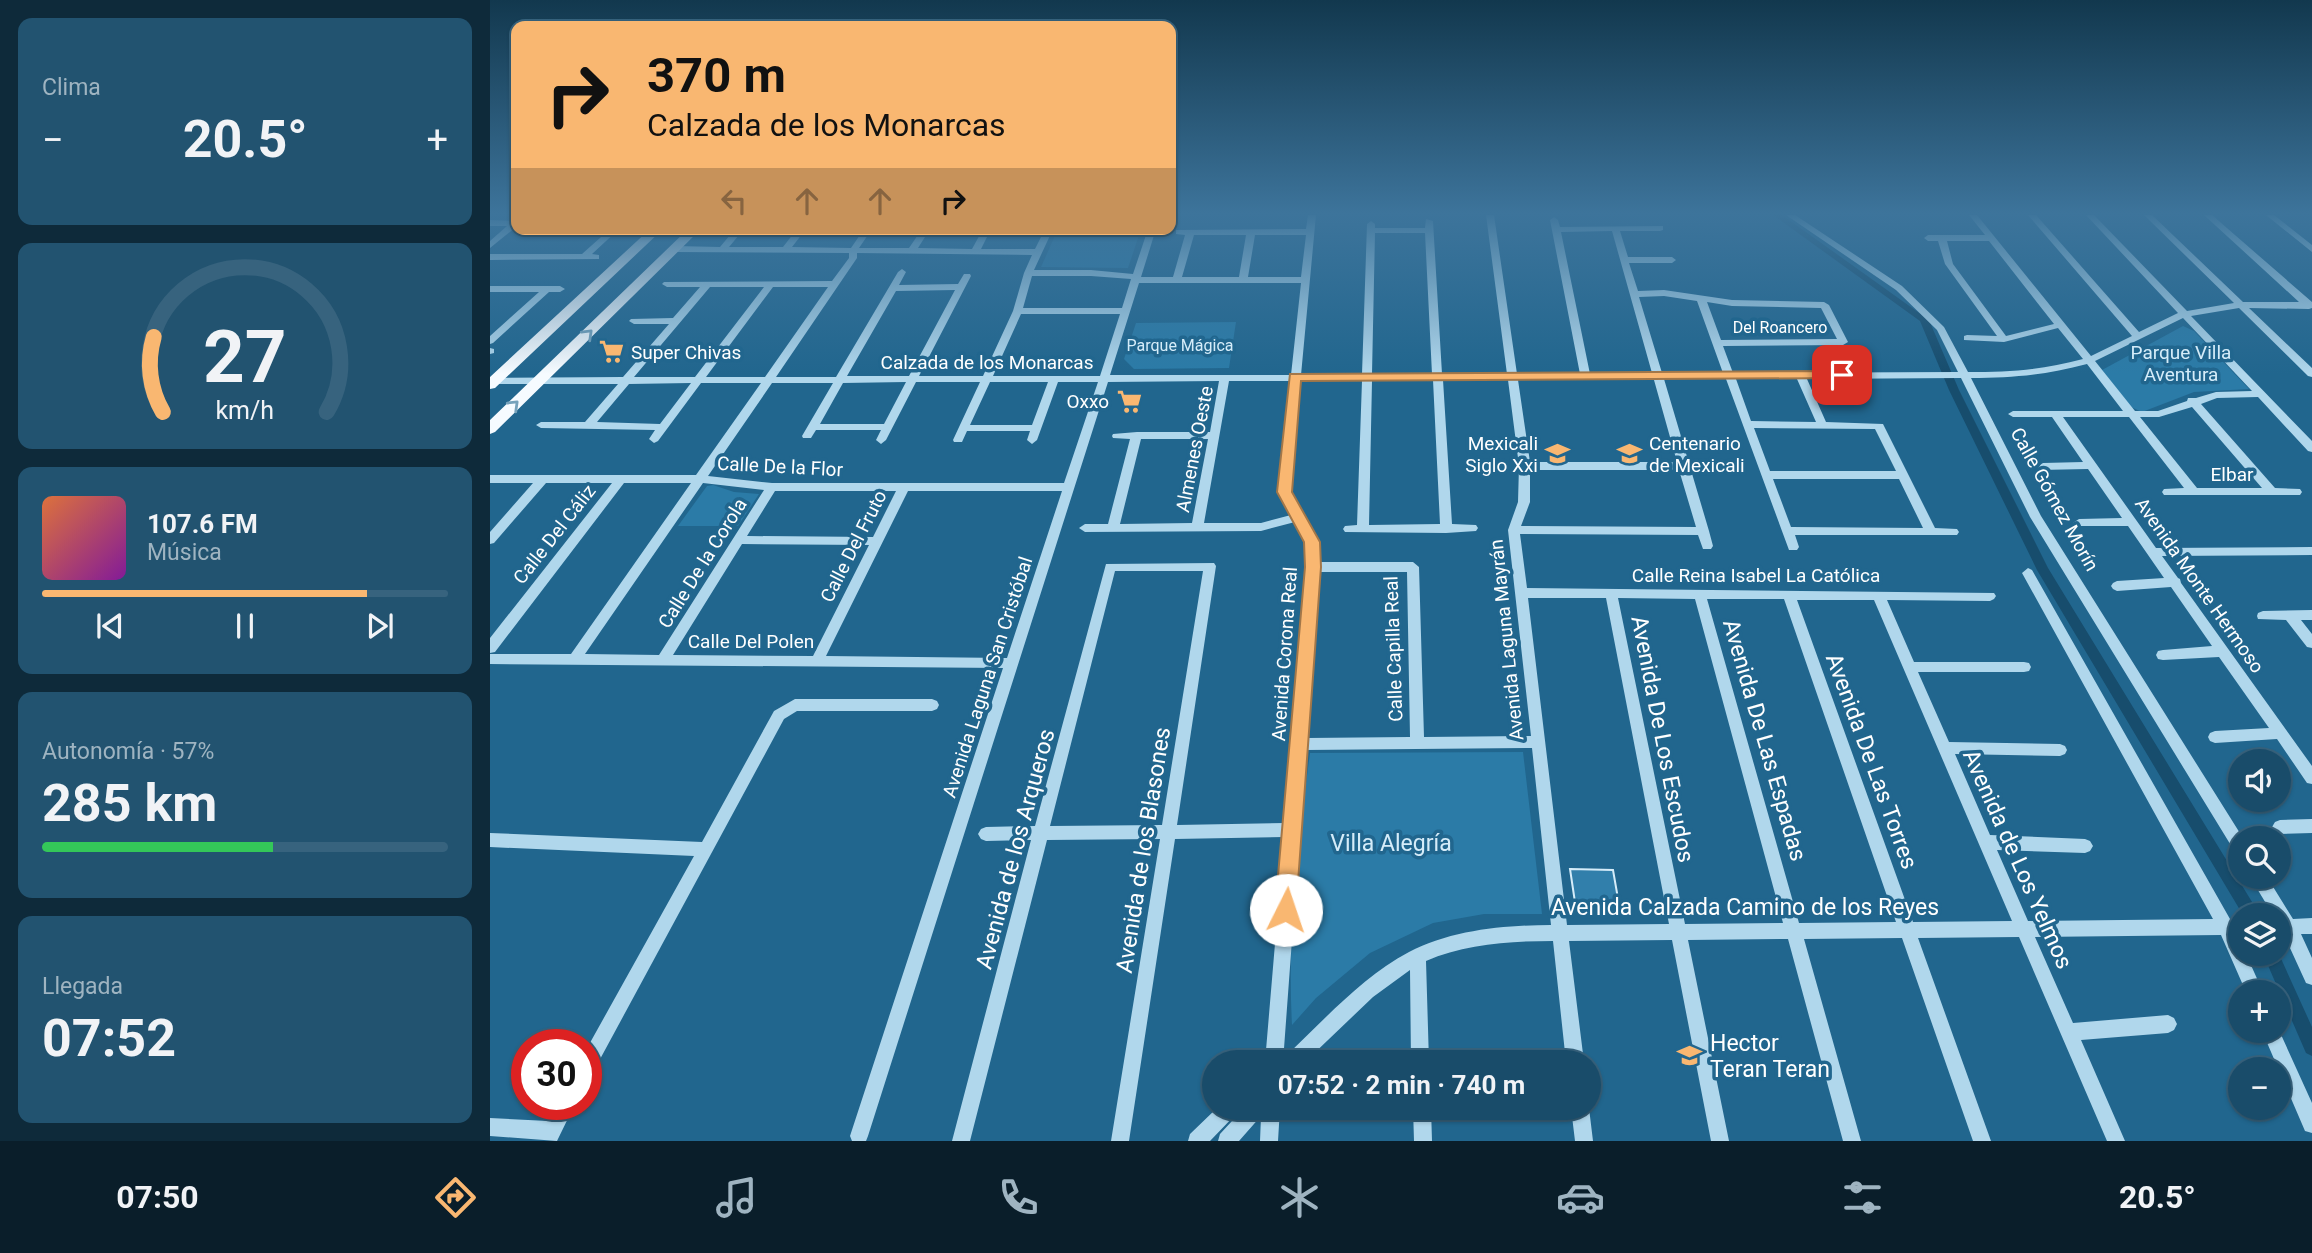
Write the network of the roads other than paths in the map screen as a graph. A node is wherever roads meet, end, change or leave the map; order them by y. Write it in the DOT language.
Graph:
graph roads {
  1 [pos="615,268"];
  2 [pos="655,268"];
  3 [pos="846,268"];
  4 [pos="1030,268"];
  5 [pos="1140,268"];
  6 [pos="1180,268"];
  7 [pos="1245,268"];
  8 [pos="1307,268"];
  9 [pos="1370,268"];
  10 [pos="1432,268"];
  11 [pos="1498,268"];
  12 [pos="1564,268"];
  13 [pos="1626,268"];
  14 [pos="1870,268"];
  15 [pos="1952,268"];
  16 [pos="2015,268"];
  17 [pos="2078,268"];
  18 [pos="2141,268"];
  19 [pos="2204,268"];
  20 [pos="2268,268"];
  21 [pos="902,272"];
  22 [pos="1028,273"];
  23 [pos="967,276"];
  24 [pos="1137,279"];
  25 [pos="1177,280"];
  26 [pos="1243,280"];
  27 [pos="1306,280"];
  28 [pos="667,284"];
  29 [pos="707,284"];
  30 [pos="835,284"];
  31 [pos="770,285"];
  32 [pos="961,287"];
  33 [pos="893,288"];
  34 [pos="490,289"];
  35 [pos="547,289"];
  36 [pos="560,289"];
  37 [pos="1634,294"];
  38 [pos="1701,299"];
  39 [pos="2242,305"];
  40 [pos="2311,306"];
  41 [pos="1018,311"];
  42 [pos="1125,312"];
  43 [pos="2184,314"];
  44 [pos="634,321"];
  45 [pos="675,321"];
  46 [pos="490,325"];
  47 [pos="507,325"];
  48 [pos="2060,325"];
  49 [pos="2137,336"];
  50 [pos="1967,338"];
  51 [pos="2004,340"];
  52 [pos="490,341"];
  53 [pos="1717,343"];
  54 [pos="2088,361"];
  55 [pos="2312,374"];
  56 [pos="1800,375"];
  57 [pos="1962,375"];
  58 [pos="1226,377"];
  59 [pos="1294,377"];
  60 [pos="1438,377"];
  61 [pos="1513,377"];
  62 [pos="1586,377"];
  63 [pos="1657,377"];
  64 [pos="1730,377"];
  65 [pos="1367,378"];
  66 [pos="1054,379"];
  67 [pos="1102,379"];
  68 [pos="769,380"];
  69 [pos="841,380"];
  70 [pos="912,380"];
  71 [pos="986,380"];
  72 [pos="625,381"];
  73 [pos="699,381"];
  74 [pos="492,382"];
  75 [pos="539,382"];
  76 [pos="2260,394"];
  77 [pos="2192,400"];
  78 [pos="2013,414"];
  79 [pos="2056,415"];
  80 [pos="2132,416"];
  81 [pos="1822,424"];
  82 [pos="541,425"];
  83 [pos="1747,425"];
  84 [pos="588,426"];
  85 [pos="1879,426"];
  86 [pos="663,427"];
  87 [pos="888,427"];
  88 [pos="963,428"];
  89 [pos="1037,428"];
  90 [pos="490,429"];
  91 [pos="1137,435"];
  92 [pos="1214,435"];
  93 [pos="1117,436"];
  94 [pos="654,439"];
  95 [pos="881,440"];
  96 [pos="958,440"];
  97 [pos="1032,440"];
  98 [pos="2312,448"];
  99 [pos="1525,466"];
  100 [pos="1684,466"];
  101 [pos="2092,466"];
  102 [pos="2043,467"];
  103 [pos="1766,475"];
  104 [pos="1903,475"];
  105 [pos="543,478"];
  106 [pos="622,478"];
  107 [pos="490,479"];
  108 [pos="701,479"];
  109 [pos="772,487"];
  110 [pos="904,487"];
  111 [pos="1069,487"];
  112 [pos="2193,491"];
  113 [pos="2168,492"];
  114 [pos="2272,492"];
  115 [pos="2296,492"];
  116 [pos="1297,517"];
  117 [pos="2133,522"];
  118 [pos="2079,523"];
  119 [pos="1085,528"];
  120 [pos="1113,528"];
  121 [pos="1196,528"];
  122 [pos="1363,528"];
  123 [pos="1472,528"];
  124 [pos="1349,529"];
  125 [pos="1446,529"];
  126 [pos="1514,530"];
  127 [pos="1703,531"];
  128 [pos="1787,531"];
  129 [pos="1931,532"];
  130 [pos="1953,532"];
  131 [pos="490,540"];
  132 [pos="739,540"];
  133 [pos="877,541"];
  134 [pos="1707,546"];
  135 [pos="1793,547"];
  136 [pos="2312,551"];
  137 [pos="2155,552"];
  138 [pos="1110,567"];
  139 [pos="1313,567"];
  140 [pos="2028,573"];
  141 [pos="2176,582"];
  142 [pos="2117,586"];
  143 [pos="1522,593"];
  144 [pos="1611,594"];
  145 [pos="1700,595"];
  146 [pos="1789,595"];
  147 [pos="1878,595"];
  148 [pos="1990,596"];
  149 [pos="2312,615"];
  150 [pos="2263,616"];
  151 [pos="2290,616"];
  152 [pos="2312,643"];
  153 [pos="490,648"];
  154 [pos="2223,651"];
  155 [pos="2163,655"];
  156 [pos="490,659"];
  157 [pos="575,659"];
  158 [pos="663,660"];
  159 [pos="817,661"];
  160 [pos="1013,663"];
  161 [pos="1910,667"];
  162 [pos="2024,667"];
  163 [pos="932,705"];
  164 [pos="2281,733"];
  165 [pos="2215,737"];
  166 [pos="1537,742"];
  167 [pos="1417,743"];
  168 [pos="1299,744"];
  169 [pos="1945,748"];
  170 [pos="2060,750"];
  171 [pos="2312,778"];
  172 [pos="2312,826"];
  173 [pos="2291,827"];
  174 [pos="2228,828"];
  175 [pos="1292,830"];
  176 [pos="1168,833"];
  177 [pos="986,834"];
  178 [pos="1043,834"];
  179 [pos="490,840"];
  180 [pos="1986,842"];
  181 [pos="2085,846"];
  182 [pos="706,849"];
  183 [pos="2228,917"];
  184 [pos="2312,926"];
  185 [pos="2228,927"];
  186 [pos="2291,927"];
  187 [pos="1908,930"];
  188 [pos="2024,930"];
  189 [pos="1794,932"];
  190 [pos="1559,933"];
  191 [pos="1678,933"];
  192 [pos="2291,942"];
  193 [pos="1418,956"];
  194 [pos="2312,977"];
  195 [pos="2168,1024"];
  196 [pos="2070,1032"];
  197 [pos="602,1039"];
  198 [pos="2276,1043"];
  199 [pos="1275,1050"];
  200 [pos="1305,1050"];
  201 [pos="1420,1050"];
  202 [pos="1574,1050"];
  203 [pos="558,1120"];
  204 [pos="1218,1120"];
  205 [pos="1245,1120"];
  206 [pos="1270,1120"];
  207 [pos="1422,1120"];
  208 [pos="1581,1120"];
  209 [pos="2312,1124"];
  210 [pos="490,1127"];
  211 [pos="549,1136"];
  212 [pos="859,1136"];
  213 [pos="961,1141"];
  214 [pos="1120,1141"];
  215 [pos="1197,1141"];
  216 [pos="1227,1141"];
  217 [pos="1269,1141"];
  218 [pos="1423,1141"];
  219 [pos="1584,1141"];
  220 [pos="1720,1141"];
  221 [pos="1852,1141"];
  222 [pos="1982,1141"];
  223 [pos="2116,1141"];
  1 -- 74 [label="main road"];
  75 -- 2 [label="main road, one-way"];
  3 -- 30 [label="street"];
  4 -- 22 [label="street"];
  5 -- 24 [label="street, Avenida Laguna San Cristóbal"];
  6 -- 25 [label="street"];
  7 -- 26 [label="street"];
  8 -- 27 [label="street, Avenida Corona Real"];
  9 -- 65 [label="street"];
  10 -- 60 [label="street"];
  11 -- 61 [label="street, Avenida Laguna Mayrán"];
  12 -- 62 [label="street"];
  13 -- 37 [label="street"];
  14 -- 57 [label="street, Calle Gómez Morín"];
  15 -- 51 [label="street"];
  16 -- 48 [label="street"];
  17 -- 49 [label="street"];
  18 -- 43 [label="street"];
  19 -- 39 [label="street"];
  20 -- 40 [label="street"];
  21 -- 33 [label="street"];
  22 -- 24 [label="street"];
  22 -- 41 [label="street"];
  23 -- 32 [label="street"];
  24 -- 25 [label="street"];
  24 -- 42 [label="street, Avenida Laguna San Cristóbal"];
  25 -- 26 [label="street"];
  26 -- 27 [label="street"];
  27 -- 59 [label="street, Avenida Corona Real"];
  28 -- 29 [label="street"];
  29 -- 31 [label="street"];
  29 -- 45 [label="street"];
  30 -- 31 [label="street"];
  30 -- 68 [label="street"];
  31 -- 73 [label="street"];
  32 -- 33 [label="street"];
  32 -- 70 [label="street"];
  33 -- 69 [label="street"];
  34 -- 35 [label="street"];
  35 -- 36 [label="street"];
  35 -- 47 [label="street"];
  37 -- 38 [label="street"];
  37 -- 63 [label="street"];
  38 -- 53 [label="street"];
  38 -- 53 [label="street, Del Roancero"];
  39 -- 40 [label="street, Calzada de los Monarcas"];
  39 -- 43 [label="street, Calzada de los Monarcas"];
  39 -- 55 [label="street"];
  41 -- 42 [label="street"];
  41 -- 71 [label="street"];
  42 -- 67 [label="street, Avenida Laguna San Cristóbal"];
  43 -- 49 [label="street, Calzada de los Monarcas"];
  43 -- 76 [label="street"];
  44 -- 45 [label="street"];
  45 -- 72 [label="street"];
  46 -- 47 [label="street"];
  47 -- 52 [label="street"];
  48 -- 51 [label="street"];
  48 -- 54 [label="street"];
  49 -- 54 [label="street, Calzada de los Monarcas"];
  50 -- 51 [label="street"];
  53 -- 64 [label="street"];
  54 -- 57 [label="street, Calzada de los Monarcas"];
  54 -- 80 [label="street"];
  56 -- 57 [label="street, Calzada de los Monarcas"];
  56 -- 64 [label="street, Calzada de los Monarcas"];
  56 -- 81 [label="street"];
  57 -- 174 [label="street, Calle Gómez Morín"];
  58 -- 59 [label="street, Calzada de los Monarcas"];
  58 -- 67 [label="street, Calzada de los Monarcas"];
  58 -- 92 [label="street, Almenes Oeste"];
  59 -- 65 [label="street, Calzada de los Monarcas"];
  59 -- 116 [label="street, Avenida Corona Real"];
  60 -- 61 [label="street, Calzada de los Monarcas"];
  60 -- 65 [label="street, Calzada de los Monarcas"];
  60 -- 125 [label="street"];
  61 -- 62 [label="street, Calzada de los Monarcas"];
  61 -- 99 [label="street, Avenida Laguna Mayrán"];
  62 -- 63 [label="street, Calzada de los Monarcas"];
  63 -- 64 [label="street, Calzada de los Monarcas"];
  63 -- 100 [label="street"];
  64 -- 83 [label="street"];
  65 -- 122 [label="street"];
  66 -- 67 [label="street, Calzada de los Monarcas"];
  66 -- 71 [label="street, Calzada de los Monarcas"];
  66 -- 89 [label="street"];
  67 -- 111 [label="street, Avenida Laguna San Cristóbal"];
  68 -- 69 [label="street, Calzada de los Monarcas"];
  68 -- 73 [label="street, Calzada de los Monarcas"];
  68 -- 108 [label="street"];
  69 -- 70 [label="street, Calzada de los Monarcas"];
  69 -- 87 [label="street"];
  70 -- 71 [label="street, Calzada de los Monarcas"];
  70 -- 87 [label="street"];
  71 -- 88 [label="street"];
  72 -- 73 [label="street, Calzada de los Monarcas"];
  72 -- 75 [label="street, Calzada de los Monarcas"];
  72 -- 84 [label="street"];
  73 -- 86 [label="street"];
  74 -- 75 [label="street, Calzada de los Monarcas"];
  90 -- 75 [label="main road, one-way"];
  76 -- 77 [label="street"];
  76 -- 98 [label="street"];
  77 -- 80 [label="street"];
  77 -- 114 [label="street"];
  78 -- 79 [label="street"];
  79 -- 80 [label="street"];
  79 -- 101 [label="street, Avenida Monte Hermoso"];
  80 -- 112 [label="street"];
  81 -- 83 [label="street"];
  81 -- 85 [label="street"];
  82 -- 84 [label="street"];
  83 -- 103 [label="street"];
  84 -- 86 [label="street"];
  85 -- 104 [label="street"];
  86 -- 94 [label="street"];
  87 -- 95 [label="street"];
  88 -- 89 [label="street"];
  88 -- 96 [label="street"];
  89 -- 97 [label="street"];
  91 -- 92 [label="street"];
  91 -- 93 [label="street"];
  91 -- 120 [label="street"];
  92 -- 121 [label="street, Almenes Oeste"];
  99 -- 100 [label="street"];
  99 -- 126 [label="street, Avenida Laguna Mayrán"];
  100 -- 127 [label="street"];
  101 -- 102 [label="street"];
  101 -- 117 [label="street, Avenida Monte Hermoso"];
  103 -- 104 [label="street"];
  103 -- 128 [label="street"];
  104 -- 129 [label="street"];
  105 -- 106 [label="street, Calle De la Flor"];
  105 -- 107 [label="street, Calle De la Flor"];
  105 -- 131 [label="street"];
  106 -- 108 [label="street, Calle De la Flor"];
  106 -- 153 [label="street, Calle Del Cáliz"];
  108 -- 109 [label="street, Calle De la Flor"];
  108 -- 157 [label="street"];
  109 -- 110 [label="street, Calle De la Flor"];
  109 -- 132 [label="street, Calle De la Corola"];
  110 -- 111 [label="street, Calle De la Flor"];
  110 -- 133 [label="street, Calle Del Fruto"];
  111 -- 160 [label="street, Avenida Laguna San Cristóbal"];
  112 -- 113 [label="street, Elbar"];
  112 -- 114 [label="street, Elbar"];
  114 -- 115 [label="street, Elbar"];
  116 -- 121 [label="street"];
  116 -- 139 [label="street, Avenida Corona Real"];
  117 -- 118 [label="street"];
  117 -- 137 [label="street, Avenida Monte Hermoso"];
  119 -- 120 [label="street"];
  120 -- 121 [label="street"];
  122 -- 124 [label="street"];
  122 -- 125 [label="street"];
  123 -- 125 [label="street"];
  126 -- 127 [label="street"];
  126 -- 143 [label="street, Avenida Laguna Mayrán"];
  127 -- 134 [label="street"];
  128 -- 129 [label="street"];
  128 -- 135 [label="street"];
  129 -- 130 [label="street"];
  132 -- 133 [label="street"];
  132 -- 158 [label="street, Calle De la Corola"];
  133 -- 159 [label="street, Calle Del Fruto"];
  136 -- 137 [label="street"];
  137 -- 141 [label="street, Avenida Monte Hermoso"];
  138 -- 176 [label="street, Avenida de los Blasones"];
  138 -- 178 [label="street, Avenida de los Arqueros"];
  139 -- 167 [label="street, Calle Capilla Real"];
  139 -- 168 [label="street, Avenida Corona Real"];
  140 -- 183 [label="street"];
  141 -- 142 [label="street"];
  141 -- 154 [label="street, Avenida Monte Hermoso"];
  143 -- 144 [label="street, Calle Reina Isabel La Católica"];
  143 -- 166 [label="street, Avenida Laguna Mayrán"];
  144 -- 145 [label="street, Calle Reina Isabel La Católica"];
  144 -- 191 [label="street, Avenida De Los Escudos"];
  145 -- 146 [label="street, Calle Reina Isabel La Católica"];
  145 -- 189 [label="street, Avenida De Las Espadas"];
  146 -- 147 [label="street, Calle Reina Isabel La Católica"];
  146 -- 187 [label="street, Avenida De Las Torres"];
  147 -- 148 [label="street, Calle Reina Isabel La Católica"];
  147 -- 161 [label="street, Avenida de Los Yelmos"];
  149 -- 151 [label="street"];
  150 -- 151 [label="street"];
  151 -- 152 [label="street"];
  154 -- 155 [label="street"];
  154 -- 164 [label="street, Avenida Monte Hermoso"];
  156 -- 157 [label="street, Calle Del Polen"];
  157 -- 158 [label="street, Calle Del Polen"];
  158 -- 159 [label="street, Calle Del Polen"];
  159 -- 160 [label="street, Calle Del Polen"];
  160 -- 212 [label="street, Avenida Laguna San Cristóbal"];
  161 -- 162 [label="street"];
  161 -- 169 [label="street, Avenida de Los Yelmos"];
  163 -- 182 [label="street"];
  164 -- 165 [label="street"];
  164 -- 171 [label="street, Avenida Monte Hermoso"];
  166 -- 167 [label="street"];
  166 -- 190 [label="street, Avenida Laguna Mayrán"];
  167 -- 168 [label="street"];
  168 -- 175 [label="street, Avenida Corona Real"];
  169 -- 170 [label="street"];
  169 -- 180 [label="street, Avenida de Los Yelmos"];
  172 -- 173 [label="street"];
  175 -- 176 [label="street"];
  175 -- 199 [label="street, Avenida Corona Real"];
  176 -- 178 [label="street"];
  176 -- 214 [label="street, Avenida de los Blasones"];
  177 -- 178 [label="street"];
  178 -- 213 [label="street, Avenida de los Arqueros"];
  179 -- 182 [label="street"];
  180 -- 181 [label="street"];
  180 -- 188 [label="street, Avenida de Los Yelmos"];
  182 -- 197 [label="street"];
  184 -- 186 [label="street"];
  185 -- 188 [label="street, Avenida Calzada Camino de los Reyes"];
  187 -- 188 [label="street, Avenida Calzada Camino de los Reyes"];
  187 -- 189 [label="street, Avenida Calzada Camino de los Reyes"];
  187 -- 222 [label="street, Avenida De Las Torres"];
  188 -- 196 [label="street, Avenida de Los Yelmos"];
  189 -- 191 [label="street, Avenida Calzada Camino de los Reyes"];
  189 -- 221 [label="street, Avenida De Las Espadas"];
  190 -- 191 [label="street, Avenida Calzada Camino de los Reyes"];
  190 -- 193 [label="street, Avenida Calzada Camino de los Reyes"];
  190 -- 202 [label="street, Avenida Laguna Mayrán"];
  191 -- 220 [label="street, Avenida De Los Escudos"];
  192 -- 194 [label="street"];
  193 -- 200 [label="street, Avenida Calzada Camino de los Reyes"];
  193 -- 201 [label="street"];
  195 -- 196 [label="street"];
  196 -- 223 [label="street, Avenida de Los Yelmos"];
  198 -- 209 [label="street"];
  203 -- 211 [label="street"];
  204 -- 215 [label="street"];
  205 -- 216 [label="street"];
  206 -- 217 [label="street"];
  207 -- 218 [label="street"];
  208 -- 219 [label="street"];
  210 -- 211 [label="street"];
}
